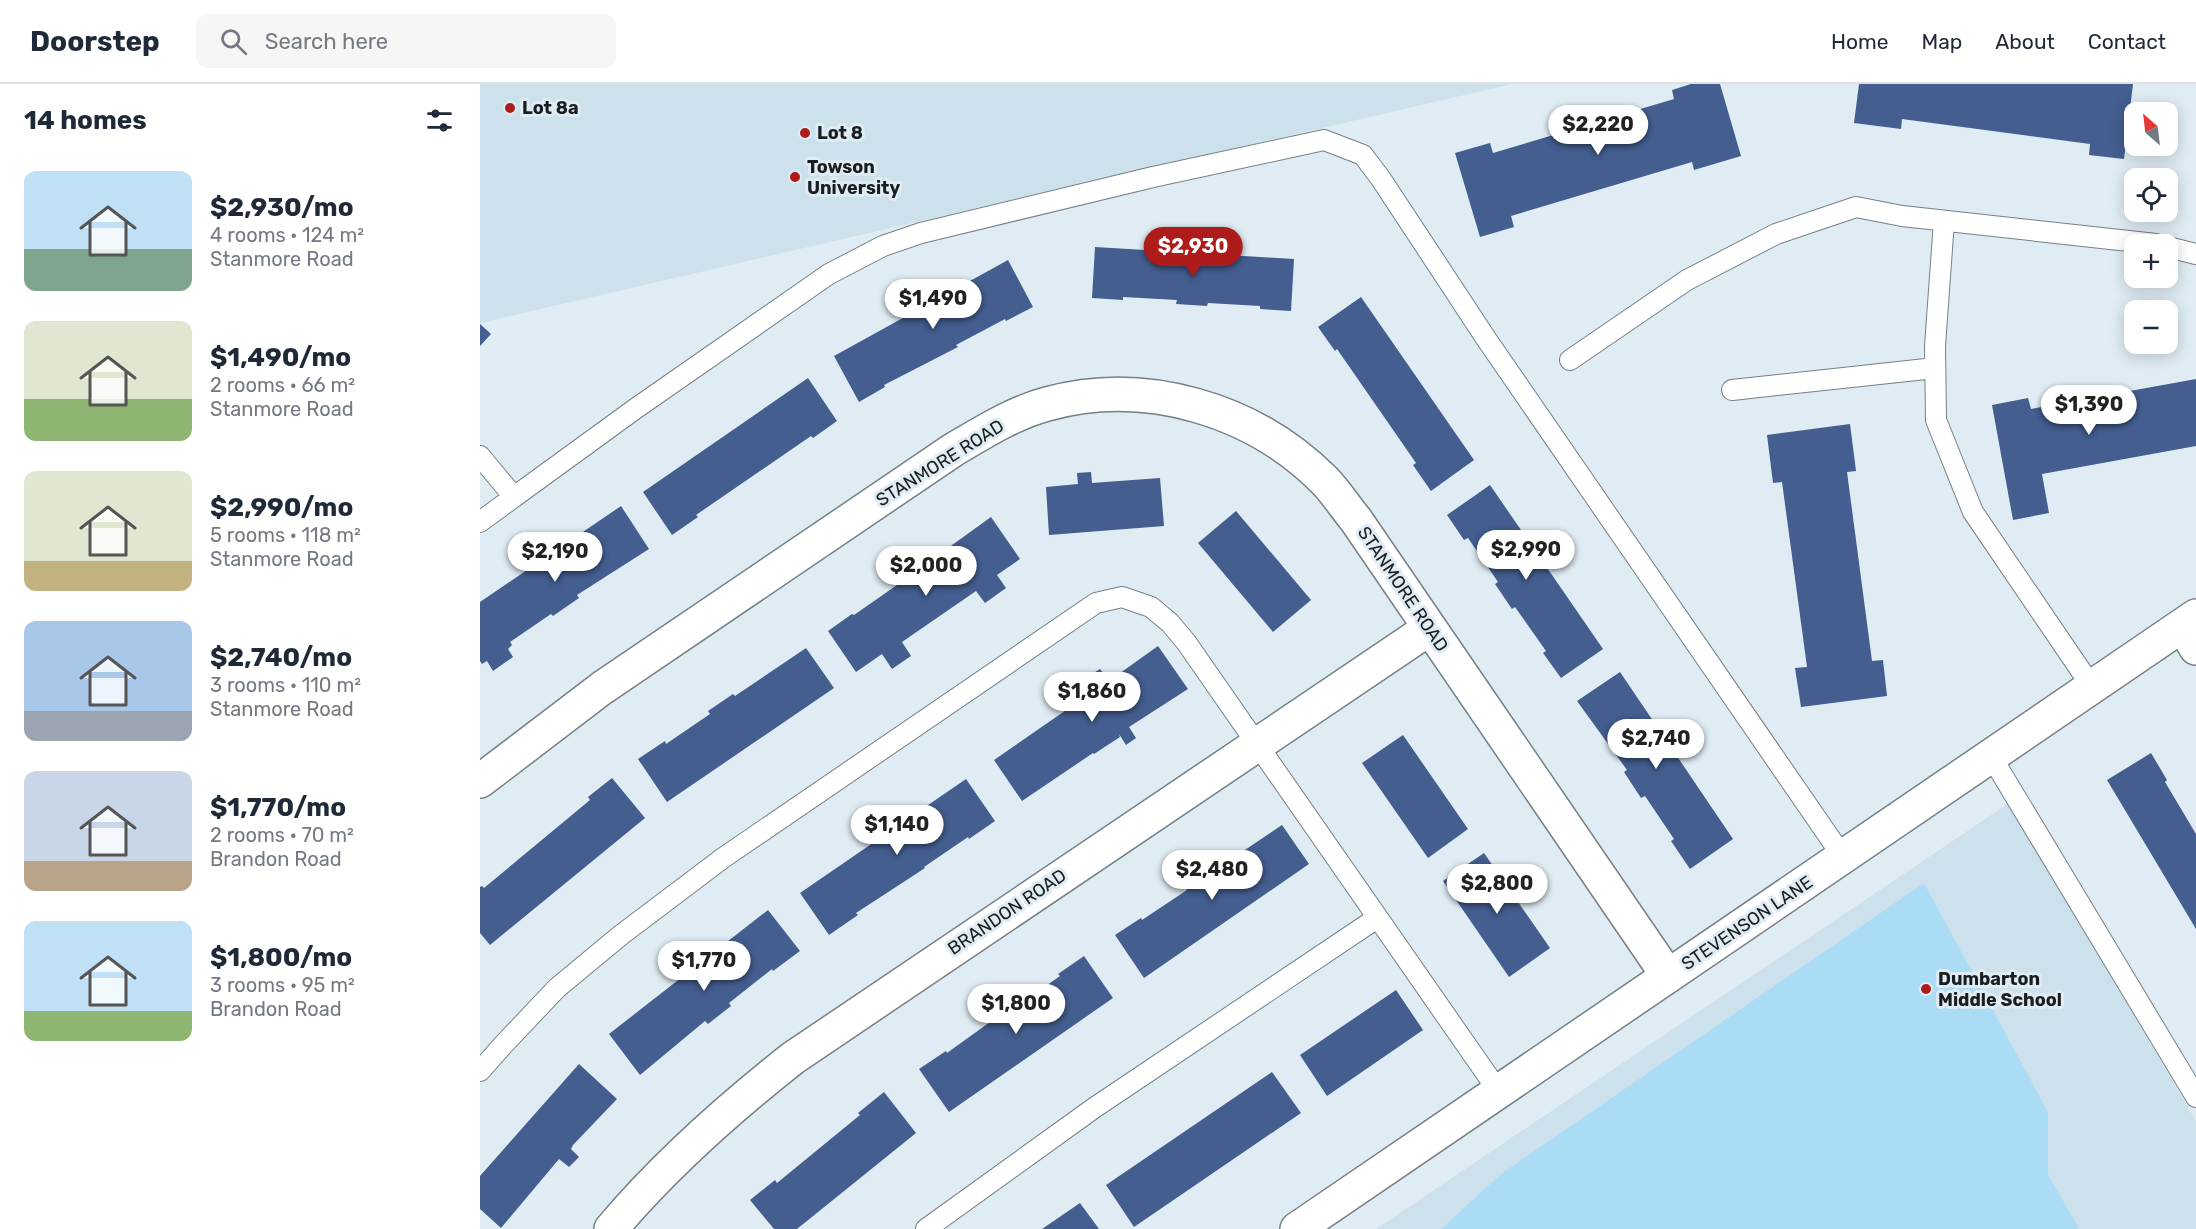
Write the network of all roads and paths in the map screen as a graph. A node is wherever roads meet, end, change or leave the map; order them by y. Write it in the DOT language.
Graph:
graph roads {
  1 [pos="1944,221"];
  2 [pos="2124,241"];
  3 [pos="2178,250"];
  4 [pos="2196,254"];
  5 [pos="1570,360"];
  6 [pos="1935,368"];
  7 [pos="1732,390"];
  8 [pos="480,456"];
  9 [pos="514,497"];
  10 [pos="480,522"];
  11 [pos="1430,628"];
  12 [pos="2192,630"];
  13 [pos="2092,687"];
  14 [pos="1257,744"];
  15 [pos="1991,756"];
  16 [pos="480,781"];
  17 [pos="1844,857"];
  18 [pos="1377,918"];
  19 [pos="1668,976"];
  20 [pos="480,1071"];
  21 [pos="1499,1092"];
  22 [pos="2196,1097"];
  23 [pos="611,1229"];
  24 [pos="926,1229"];
  25 [pos="1297,1229"];
  1 -- 2 [label="lane"];
  1 -- 5 [label="lane"];
  1 -- 6 [label="lane"];
  3 -- 4 [label="lane"];
  6 -- 7 [label="lane"];
  6 -- 13 [label="lane"];
  8 -- 9 [label="lane"];
  9 -- 10 [label="lane"];
  9 -- 17 [label="lane"];
  11 -- 14 [label="street, BRANDON ROAD"];
  11 -- 16 [label="street, STANMORE ROAD"];
  11 -- 19 [label="street, STANMORE ROAD"];
  12 -- 13 [label="street, STEVENSON LANE"];
  13 -- 15 [label="street, STEVENSON LANE"];
  14 -- 18 [label="lane"];
  14 -- 20 [label="lane"];
  14 -- 23 [label="street, BRANDON ROAD"];
  15 -- 17 [label="street, STEVENSON LANE"];
  15 -- 22 [label="lane"];
  17 -- 19 [label="street, STEVENSON LANE"];
  18 -- 21 [label="lane"];
  18 -- 24 [label="lane"];
  19 -- 21 [label="street, STEVENSON LANE"];
  21 -- 25 [label="street, STEVENSON LANE"];
}
